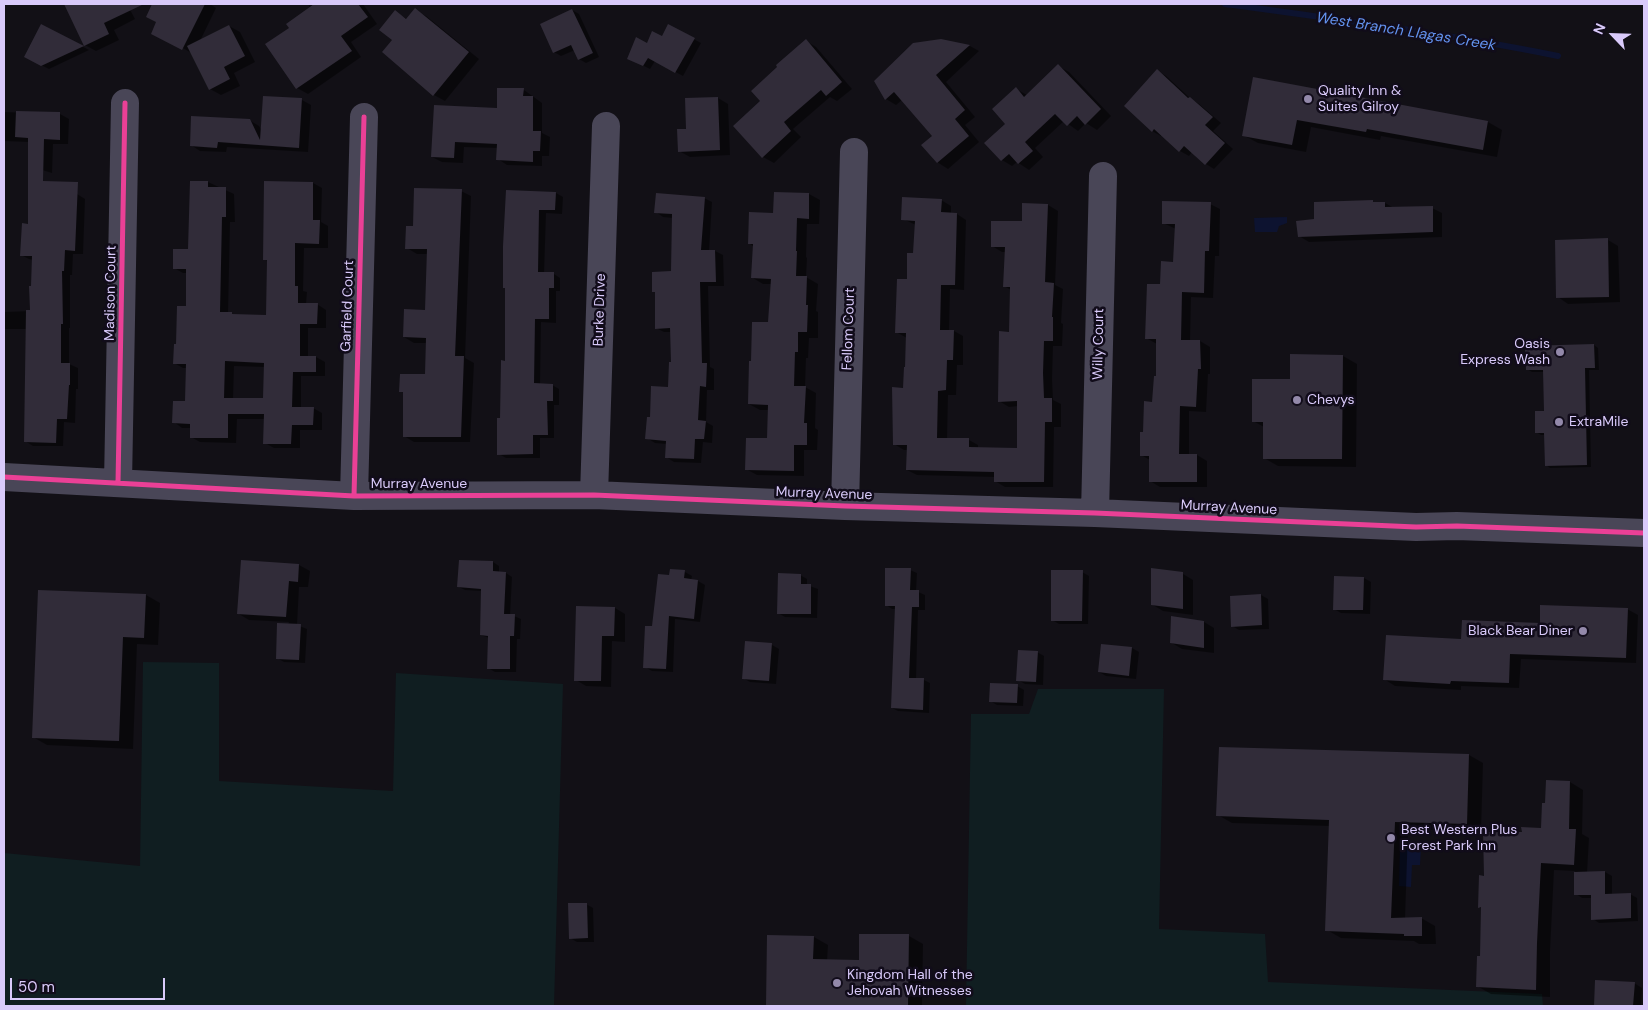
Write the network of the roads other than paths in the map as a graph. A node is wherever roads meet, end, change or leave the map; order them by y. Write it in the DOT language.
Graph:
graph roads {
  1 [pos="125,103"];
  2 [pos="364,117"];
  3 [pos="606,126"];
  4 [pos="854,152"];
  5 [pos="1102,176"];
  6 [pos="4,477"];
  7 [pos="118,483"];
  8 [pos="594,495"];
  9 [pos="354,496"];
  10 [pos="845,506"];
  11 [pos="1095,513"];
  12 [pos="1644,533"];
  1 -- 7 [label="street, Madison Court"];
  2 -- 9 [label="street, Garfield Court"];
  3 -- 8 [label="street, Burke Drive"];
  4 -- 10 [label="street, Fellom Court"];
  5 -- 11 [label="street, Willy Court"];
  6 -- 7 [label="street, Murray Avenue"];
  7 -- 9 [label="street, Murray Avenue"];
  8 -- 9 [label="street, Murray Avenue"];
  8 -- 10 [label="street, Murray Avenue"];
  10 -- 11 [label="street, Murray Avenue"];
  11 -- 12 [label="street, Murray Avenue"];
}
